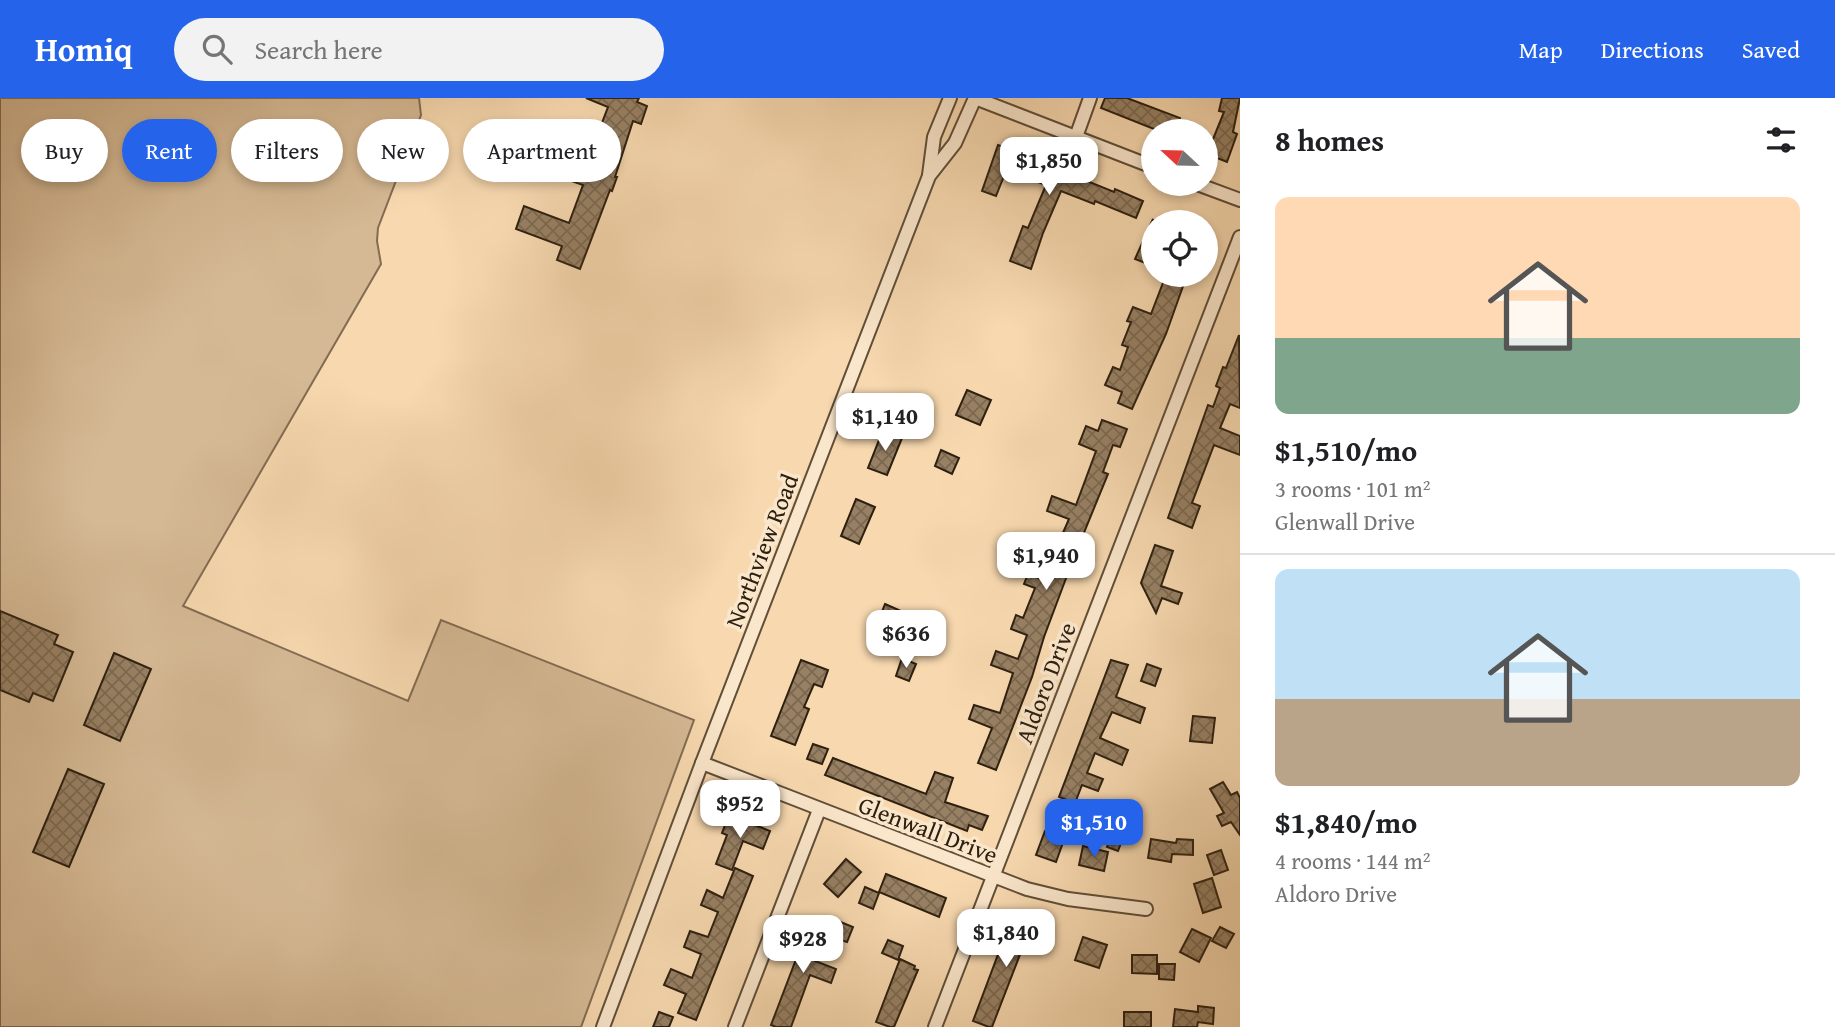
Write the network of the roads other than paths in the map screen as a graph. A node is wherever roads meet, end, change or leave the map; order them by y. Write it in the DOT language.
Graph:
graph roads {
  1 [pos="950,98"];
  2 [pos="975,98"];
  3 [pos="1090,98"];
  4 [pos="1076,137"];
  5 [pos="1141,162"];
  6 [pos="929,176"];
  7 [pos="1218,192"];
  8 [pos="1240,200"];
  9 [pos="1240,237"];
  10 [pos="702,763"];
  11 [pos="819,810"];
  12 [pos="993,878"];
  13 [pos="1146,909"];
  14 [pos="603,1027"];
  15 [pos="735,1027"];
  16 [pos="936,1027"];
  1 -- 6 [label="street"];
  2 -- 4 [label="street"];
  2 -- 6 [label="street, Northview Road"];
  3 -- 4 [label="street"];
  4 -- 5 [label="street"];
  6 -- 10 [label="street, Northview Road"];
  7 -- 8 [label="street"];
  9 -- 12 [label="street, Aldoro Drive"];
  10 -- 11 [label="street, Glenwall Drive"];
  10 -- 14 [label="street, Northview Road"];
  11 -- 12 [label="street, Glenwall Drive"];
  11 -- 15 [label="street"];
  12 -- 13 [label="street, Glenwall Drive"];
  12 -- 16 [label="street, Aldoro Drive"];
}
